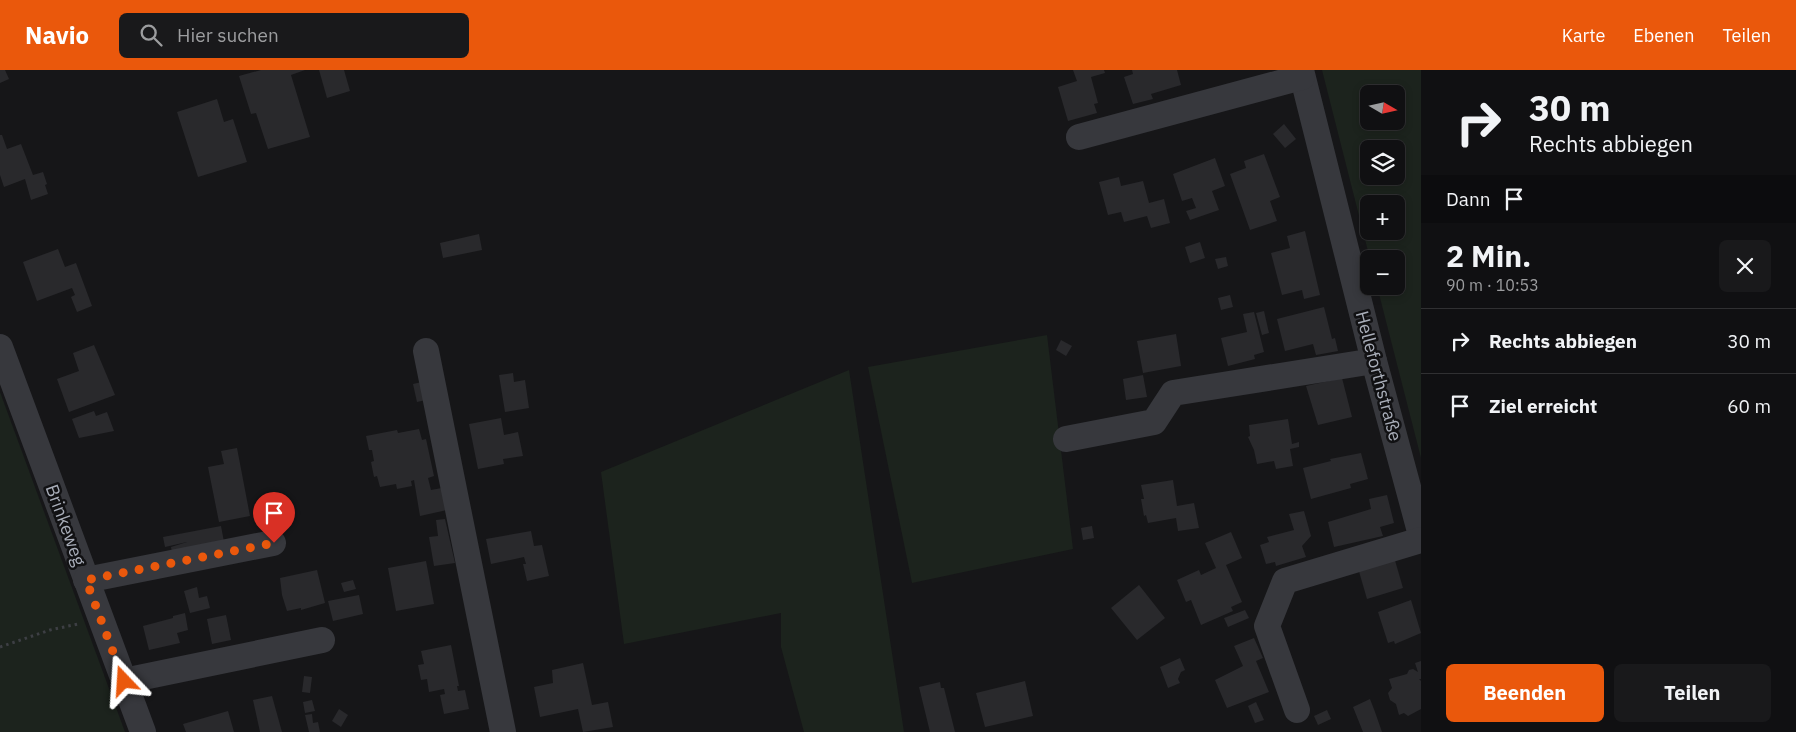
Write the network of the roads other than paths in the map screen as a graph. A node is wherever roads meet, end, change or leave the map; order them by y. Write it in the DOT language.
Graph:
graph roads {
  1 [pos="1302,73"];
  2 [pos="1079,137"];
  3 [pos="0,347"];
  4 [pos="426,351"];
  5 [pos="1374,361"];
  6 [pos="1066,439"];
  7 [pos="1421,536"];
  8 [pos="1421,540"];
  9 [pos="274,543"];
  10 [pos="86,580"];
  11 [pos="322,640"];
  12 [pos="124,681"];
  13 [pos="1297,710"];
  14 [pos="142,732"];
  15 [pos="503,732"];
  1 -- 2 [label="street"];
  1 -- 5 [label="street, Helleforthstraße"];
  3 -- 10 [label="street, Brinkeweg"];
  4 -- 15 [label="street"];
  5 -- 6 [label="street"];
  5 -- 7 [label="street, Helleforthstraße"];
  8 -- 13 [label="street"];
  9 -- 10 [label="street"];
  10 -- 12 [label="street, Brinkeweg"];
  11 -- 12 [label="street"];
  12 -- 14 [label="street, Brinkeweg"];
}
